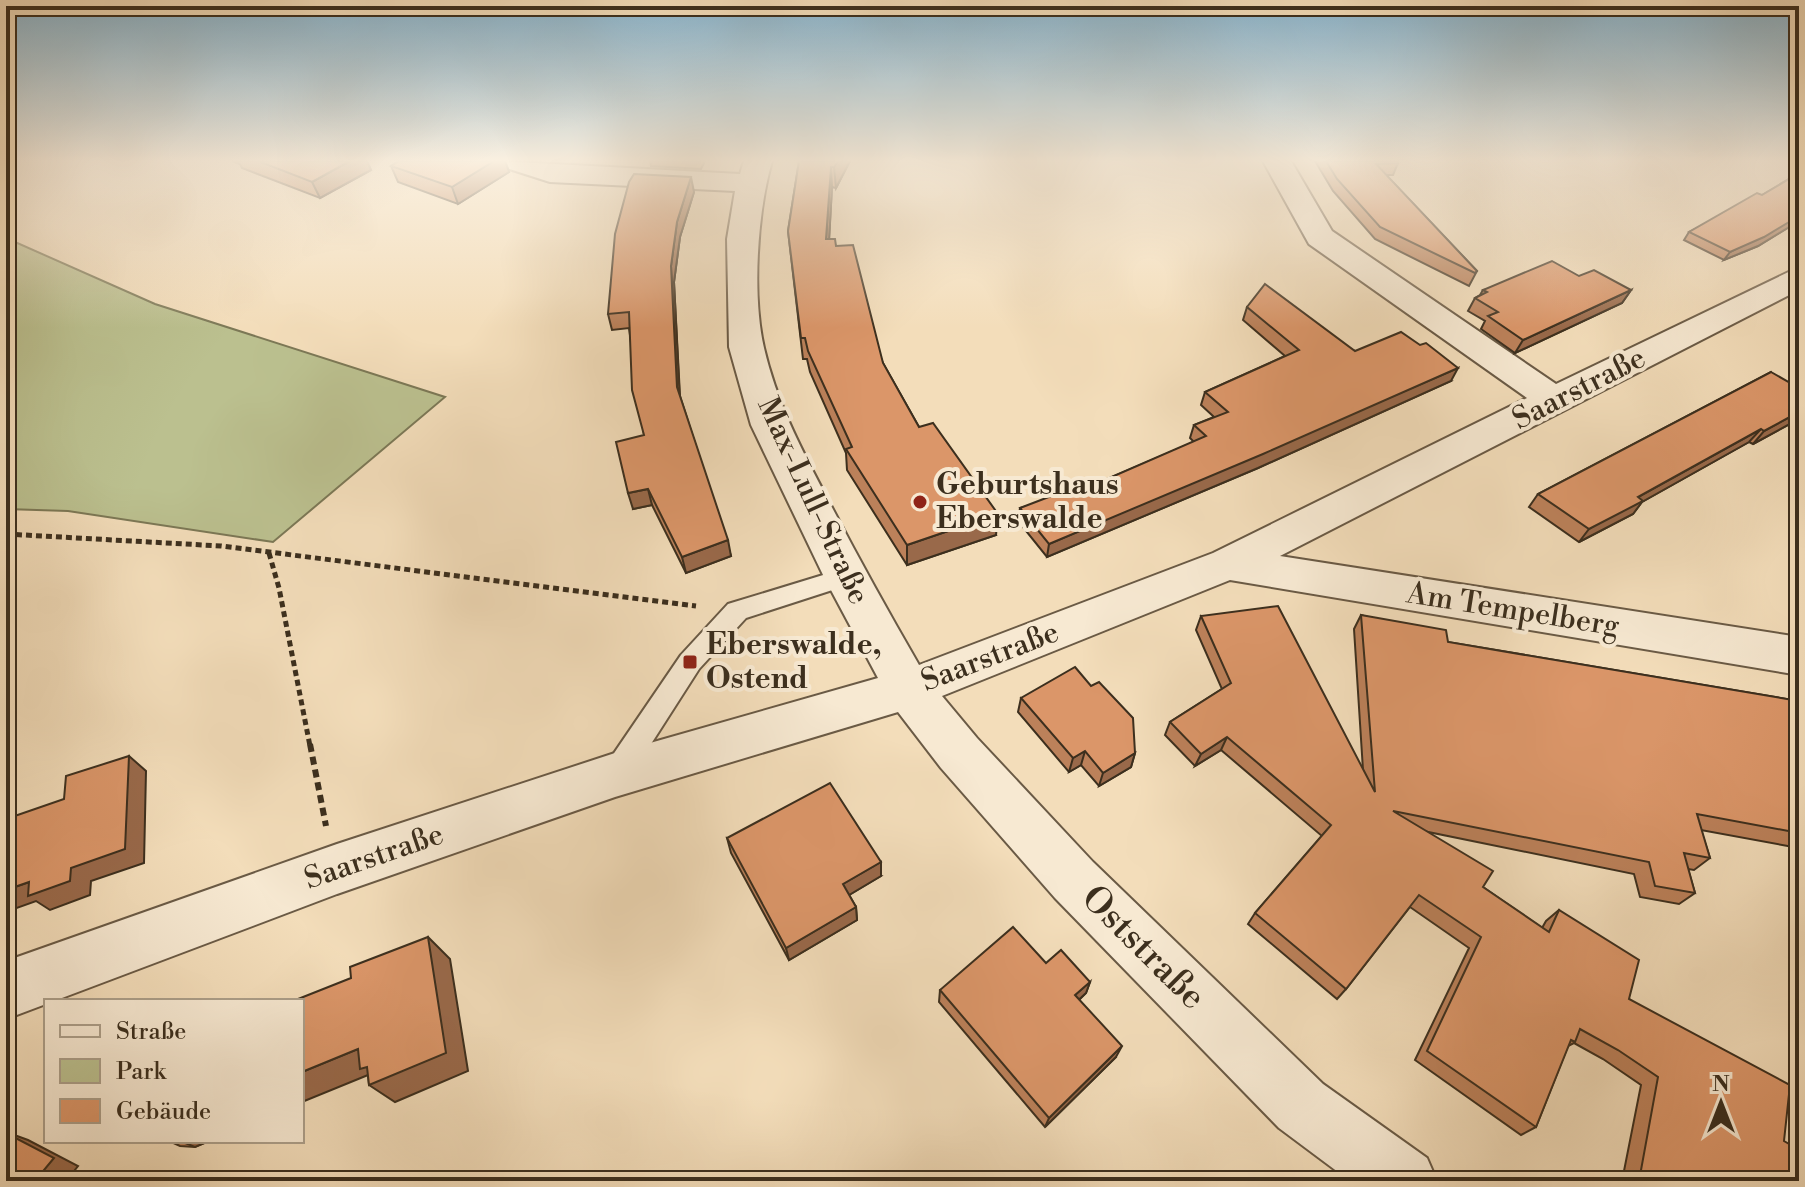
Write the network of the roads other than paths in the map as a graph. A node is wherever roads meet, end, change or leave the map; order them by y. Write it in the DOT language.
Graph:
graph roads {
  1 [pos="747,216"];
  2 [pos="1308,216"];
  3 [pos="1799,277"];
  4 [pos="1555,401"];
  5 [pos="1228,564"];
  6 [pos="846,577"];
  7 [pos="1799,656"];
  8 [pos="908,689"];
  9 [pos="615,775"];
  10 [pos="6,990"];
  11 [pos="1404,1181"];
  1 -- 6 [label="street, Max-Lull-Straße"];
  2 -- 4 [label="street"];
  3 -- 4 [label="street, Saarstraße"];
  4 -- 5 [label="street, Saarstraße"];
  5 -- 7 [label="street, Am Tempelberg"];
  5 -- 8 [label="street, Saarstraße"];
  6 -- 8 [label="street, Max-Lull-Straße"];
  6 -- 9 [label="lane"];
  8 -- 9 [label="street, Saarstraße"];
  8 -- 11 [label="street, Oststraße"];
  9 -- 10 [label="street, Saarstraße"];
}
